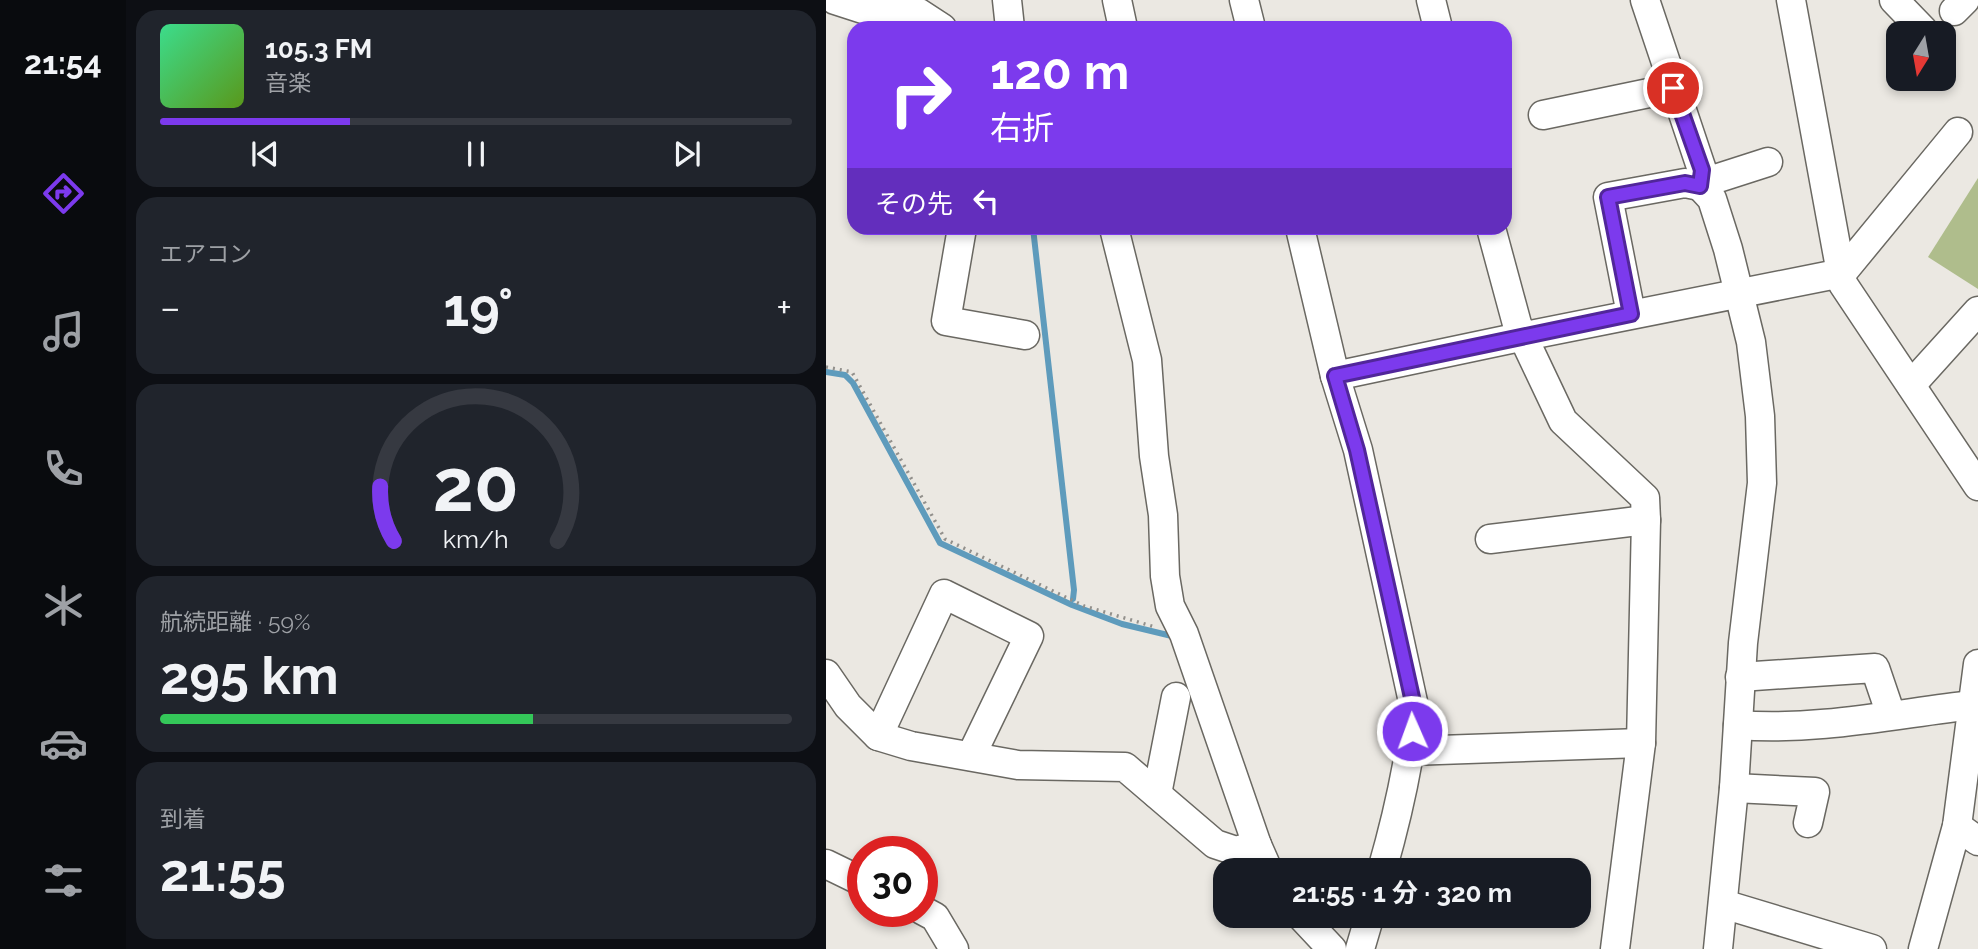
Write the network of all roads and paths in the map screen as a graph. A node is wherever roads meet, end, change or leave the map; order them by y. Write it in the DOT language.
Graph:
graph roads {
  1 [pos="835,0"];
  2 [pos="1007,0"];
  3 [pos="1117,0"];
  4 [pos="1244,0"];
  5 [pos="1431,0"];
  6 [pos="1645,0"];
  7 [pos="1791,0"];
  8 [pos="1894,0"];
  9 [pos="915,16"];
  10 [pos="1009,21"];
  11 [pos="1122,21"];
  12 [pos="1249,21"];
  13 [pos="1436,21"];
  14 [pos="1914,21"];
  15 [pos="1673,88"];
  16 [pos="1543,114"];
  17 [pos="1958,132"];
  18 [pos="1768,162"];
  19 [pos="1710,181"];
  20 [pos="961,235"];
  21 [pos="1116,235"];
  22 [pos="1302,235"];
  23 [pos="1493,235"];
  24 [pos="1842,272"];
  25 [pos="1744,292"];
  26 [pos="1978,311"];
  27 [pos="1631,314"];
  28 [pos="1025,335"];
  29 [pos="1519,337"];
  30 [pos="826,367"];
  31 [pos="1341,376"];
  32 [pos="1911,385"];
  33 [pos="1978,486"];
  34 [pos="1646,520"];
  35 [pos="1490,539"];
  36 [pos="1184,634"];
  37 [pos="826,674"];
  38 [pos="1747,677"];
  39 [pos="1976,682"];
  40 [pos="1176,698"];
  41 [pos="1891,715"];
  42 [pos="1744,725"];
  43 [pos="878,736"];
  44 [pos="1641,743"];
  45 [pos="1410,751"];
  46 [pos="971,756"];
  47 [pos="1740,788"];
  48 [pos="1157,794"];
  49 [pos="1808,823"];
  50 [pos="1968,834"];
  51 [pos="1263,858"];
  52 [pos="1385,858"];
  53 [pos="826,864"];
  54 [pos="847,874"];
  55 [pos="1728,905"];
  56 [pos="938,922"];
  57 [pos="1312,928"];
  58 [pos="1366,928"];
  59 [pos="954,949"];
  60 [pos="1332,949"];
  61 [pos="1360,949"];
  62 [pos="1615,949"];
  63 [pos="1718,949"];
  64 [pos="1872,949"];
  65 [pos="1923,949"];
  1 -- 9 [label="street"];
  2 -- 10 [label="street"];
  3 -- 11 [label="street"];
  4 -- 12 [label="street"];
  5 -- 13 [label="street"];
  6 -- 15 [label="street"];
  7 -- 24 [label="street"];
  8 -- 14 [label="street"];
  15 -- 16 [label="street"];
  15 -- 19 [label="street"];
  17 -- 24 [label="street"];
  18 -- 19 [label="street"];
  19 -- 25 [label="street"];
  19 -- 27 [label="street"];
  20 -- 28 [label="street"];
  21 -- 36 [label="street"];
  22 -- 31 [label="street"];
  23 -- 29 [label="street"];
  24 -- 25 [label="street"];
  24 -- 32 [label="street"];
  25 -- 27 [label="street"];
  25 -- 38 [label="street"];
  26 -- 32 [label="street"];
  27 -- 29 [label="street"];
  29 -- 31 [label="street"];
  29 -- 34 [label="street"];
  30 -- 36 [label="path"];
  31 -- 45 [label="street"];
  32 -- 33 [label="street"];
  34 -- 35 [label="street"];
  34 -- 44 [label="street"];
  36 -- 51 [label="street"];
  37 -- 43 [label="street"];
  38 -- 41 [label="street"];
  38 -- 42 [label="street"];
  39 -- 41 [label="street"];
  39 -- 50 [label="street"];
  40 -- 48 [label="street"];
  41 -- 42 [label="street"];
  42 -- 47 [label="street"];
  43 -- 46 [label="street"];
  43 -- 46 [label="street"];
  44 -- 45 [label="street"];
  44 -- 62 [label="street"];
  45 -- 52 [label="street"];
  46 -- 48 [label="street"];
  47 -- 49 [label="street"];
  47 -- 55 [label="street"];
  48 -- 51 [label="street"];
  50 -- 65 [label="street"];
  53 -- 54 [label="street"];
  55 -- 63 [label="street"];
  55 -- 64 [label="street"];
  56 -- 59 [label="street"];
  57 -- 60 [label="street"];
  58 -- 61 [label="street"];
}
